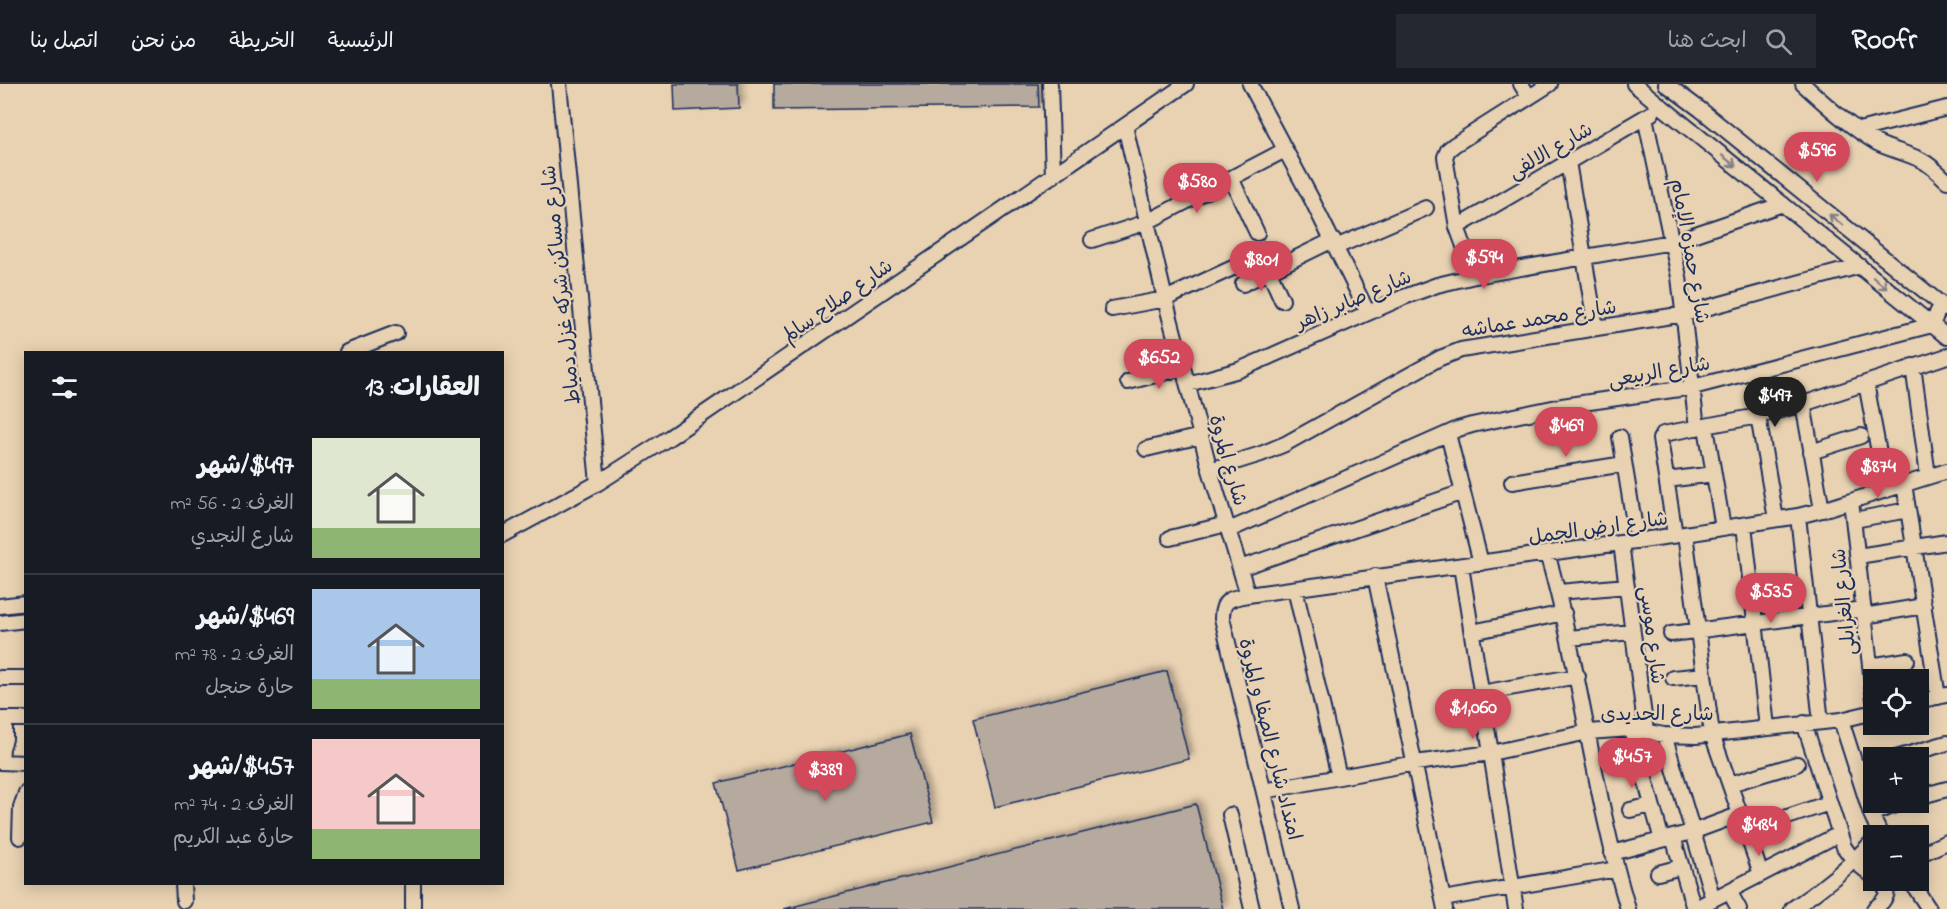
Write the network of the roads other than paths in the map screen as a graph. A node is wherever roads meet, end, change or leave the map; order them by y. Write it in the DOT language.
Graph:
graph roads {
  1 [pos="559,84"];
  2 [pos="1050,84"];
  3 [pos="1186,84"];
  4 [pos="1250,84"];
  5 [pos="1521,84"];
  6 [pos="1550,84"];
  7 [pos="1634,84"];
  8 [pos="1666,84"];
  9 [pos="1803,84"];
  10 [pos="1529,98"];
  11 [pos="1663,107"];
  12 [pos="1947,108"];
  13 [pos="1701,110"];
  14 [pos="1645,117"];
  15 [pos="1125,126"];
  16 [pos="1687,126"];
  17 [pos="1725,129"];
  18 [pos="1859,130"];
  19 [pos="1710,146"];
  20 [pos="1285,150"];
  21 [pos="1568,162"];
  22 [pos="1053,176"];
  23 [pos="1231,178"];
  24 [pos="1947,181"];
  25 [pos="1783,204"];
  26 [pos="1426,208"];
  27 [pos="1147,222"];
  28 [pos="1458,227"];
  29 [pos="1257,233"];
  30 [pos="1092,240"];
  31 [pos="1672,242"];
  32 [pos="1334,243"];
  33 [pos="1585,258"];
  34 [pos="1237,266"];
  35 [pos="1860,267"];
  36 [pos="1269,271"];
  37 [pos="1475,276"];
  38 [pos="1244,284"];
  39 [pos="1925,292"];
  40 [pos="1165,299"];
  41 [pos="1282,300"];
  42 [pos="1946,307"];
  43 [pos="1911,308"];
  44 [pos="1112,309"];
  45 [pos="1368,313"];
  46 [pos="1684,314"];
  47 [pos="1932,324"];
  48 [pos="1596,328"];
  49 [pos="396,333"];
  50 [pos="1947,337"];
  51 [pos="354,351"];
  52 [pos="1947,356"];
  53 [pos="1913,366"];
  54 [pos="1183,368"];
  55 [pos="1128,382"];
  56 [pos="1866,383"];
  57 [pos="1188,384"];
  58 [pos="1693,387"];
  59 [pos="1803,404"];
  60 [pos="1758,416"];
  61 [pos="1701,427"];
  62 [pos="1448,434"];
  63 [pos="1201,436"];
  64 [pos="1861,436"];
  65 [pos="1620,437"];
  66 [pos="1146,449"];
  67 [pos="1811,452"];
  68 [pos="1624,464"];
  69 [pos="1210,470"];
  70 [pos="1947,471"];
  71 [pos="1714,474"];
  72 [pos="1928,476"];
  73 [pos="1667,480"];
  74 [pos="1512,482"];
  75 [pos="598,483"];
  76 [pos="1904,484"];
  77 [pos="1886,490"];
  78 [pos="1463,492"];
  79 [pos="1851,501"];
  80 [pos="1822,510"];
  81 [pos="1908,510"];
  82 [pos="1798,516"];
  83 [pos="1776,519"];
  84 [pos="1854,520"];
  85 [pos="1744,525"];
  86 [pos="1228,527"];
  87 [pos="1723,528"];
  88 [pos="504,533"];
  89 [pos="1680,535"];
  90 [pos="1170,538"];
  91 [pos="1637,541"];
  92 [pos="1947,542"];
  93 [pos="1621,543"];
  94 [pos="1914,547"];
  95 [pos="1548,554"];
  96 [pos="1858,556"];
  97 [pos="1481,563"];
  98 [pos="1461,566"];
  99 [pos="1240,568"];
  100 [pos="1375,576"];
  101 [pos="1627,586"];
  102 [pos="1295,589"];
  103 [pos="1559,592"];
  104 [pos="1248,595"];
  105 [pos="24,603"];
  106 [pos="0,606"];
  107 [pos="1924,606"];
  108 [pos="1564,613"];
  109 [pos="1864,613"];
  110 [pos="1809,616"];
  111 [pos="24,620"];
  112 [pos="0,623"];
  113 [pos="1755,623"];
  114 [pos="1698,631"];
  115 [pos="1472,632"];
  116 [pos="1632,632"];
  117 [pos="1671,634"];
  118 [pos="1569,638"];
  119 [pos="1907,660"];
  120 [pos="1870,666"];
  121 [pos="1870,669"];
  122 [pos="1704,675"];
  123 [pos="1578,676"];
  124 [pos="0,678"];
  125 [pos="24,678"];
  126 [pos="1673,678"];
  127 [pos="1481,693"];
  128 [pos="1943,696"];
  129 [pos="1863,715"];
  130 [pos="3,719"];
  131 [pos="24,719"];
  132 [pos="1841,720"];
  133 [pos="1821,722"];
  134 [pos="1804,723"];
  135 [pos="1767,727"];
  136 [pos="1631,729"];
  137 [pos="1646,731"];
  138 [pos="1588,732"];
  139 [pos="1712,734"];
  140 [pos="1664,735"];
  141 [pos="1947,743"];
  142 [pos="1929,748"];
  143 [pos="1491,753"];
  144 [pos="1,762"];
  145 [pos="24,763"];
  146 [pos="1415,763"];
  147 [pos="1797,764"];
  148 [pos="1863,767"];
  149 [pos="1856,769"];
  150 [pos="1339,777"];
  151 [pos="1730,784"];
  152 [pos="1947,789"];
  153 [pos="1264,791"];
  154 [pos="1929,794"];
  155 [pos="24,799"];
  156 [pos="1829,803"];
  157 [pos="1652,805"];
  158 [pos="1630,810"];
  159 [pos="1741,814"];
  160 [pos="1871,814"];
  161 [pos="1230,815"];
  162 [pos="1874,825"];
  163 [pos="1746,831"];
  164 [pos="1692,832"];
  165 [pos="1839,834"];
  166 [pos="21,837"];
  167 [pos="1668,839"];
  168 [pos="1947,843"];
  169 [pos="1929,850"];
  170 [pos="1863,852"];
  171 [pos="1612,853"];
  172 [pos="1854,861"];
  173 [pos="1681,867"];
  174 [pos="1863,868"];
  175 [pos="1617,869"];
  176 [pos="1658,873"];
  177 [pos="1761,874"];
  178 [pos="183,885"];
  179 [pos="412,885"];
  180 [pos="1512,886"];
  181 [pos="1729,891"];
  182 [pos="1887,891"];
  183 [pos="1917,891"];
  184 [pos="1713,899"];
  185 [pos="184,901"];
  186 [pos="1444,904"];
  187 [pos="1697,908"];
  188 [pos="413,909"];
  189 [pos="1252,909"];
  190 [pos="1292,909"];
  191 [pos="1516,909"];
  192 [pos="1628,909"];
  193 [pos="1739,909"];
  194 [pos="1792,909"];
  195 [pos="1874,909"];
  196 [pos="1929,909"];
  1 -- 75 [label="street, شارع مساكن شركه غزل دمياط"];
  2 -- 22 [label="street"];
  3 -- 15 [label="street, شارع صلاح سالم"];
  4 -- 20 [label="street"];
  5 -- 10 [label="street"];
  6 -- 10 [label="street"];
  7 -- 11 [label="street"];
  8 -- 13 [label="street"];
  9 -- 18 [label="street"];
  10 -- 28 [label="street"];
  11 -- 14 [label="street, شارع الالفى"];
  11 -- 16 [label="street"];
  12 -- 18 [label="street"];
  13 -- 16 [label="street"];
  13 -- 17 [label="street"];
  14 -- 21 [label="street, شارع الالفى"];
  14 -- 31 [label="street, شارع حمزه الإمام"];
  15 -- 22 [label="street, شارع صلاح سالم"];
  15 -- 27 [label="street, شارع المروة"];
  16 -- 19 [label="street"];
  17 -- 19 [label="street"];
  39 -- 17 [label="street, one-way"];
  18 -- 24 [label="street"];
  19 -- 25 [label="street, one-way"];
  20 -- 23 [label="street"];
  20 -- 32 [label="street"];
  21 -- 28 [label="street, شارع الالفى"];
  21 -- 33 [label="street"];
  22 -- 75 [label="street, شارع صلاح سالم"];
  23 -- 27 [label="street"];
  23 -- 29 [label="street"];
  25 -- 31 [label="street, شارع صابر زاهر"];
  25 -- 35 [label="street"];
  26 -- 32 [label="street"];
  27 -- 30 [label="street"];
  27 -- 40 [label="street, شارع المروة"];
  28 -- 37 [label="street"];
  31 -- 33 [label="street, شارع صابر زاهر"];
  31 -- 46 [label="street, شارع حمزه الإمام"];
  32 -- 36 [label="street"];
  32 -- 45 [label="street"];
  33 -- 37 [label="street, شارع صابر زاهر"];
  33 -- 48 [label="street"];
  34 -- 40 [label="street"];
  35 -- 43 [label="street, one-way"];
  35 -- 46 [label="street, شارع محمد عماشه"];
  36 -- 38 [label="street"];
  36 -- 41 [label="street"];
  37 -- 45 [label="street, شارع صابر زاهر"];
  39 -- 42 [label="street"];
  39 -- 43 [label="street"];
  40 -- 44 [label="street"];
  40 -- 54 [label="street, شارع المروة"];
  42 -- 47 [label="street"];
  43 -- 47 [label="street"];
  45 -- 57 [label="street, شارع صابر زاهر"];
  46 -- 48 [label="street, شارع محمد عماشه"];
  46 -- 58 [label="street, شارع حمزه الإمام"];
  47 -- 50 [label="street"];
  47 -- 58 [label="street, شارع الربيعى"];
  48 -- 69 [label="street, شارع محمد عماشه"];
  49 -- 51 [label="street"];
  52 -- 53 [label="street"];
  53 -- 56 [label="street"];
  53 -- 72 [label="street"];
  54 -- 55 [label="street"];
  54 -- 57 [label="street, شارع المروة"];
  56 -- 59 [label="street"];
  56 -- 77 [label="street"];
  57 -- 63 [label="street, شارع المروة"];
  58 -- 61 [label="street, شارع حمزه الإمام"];
  58 -- 62 [label="street, شارع الربيعى"];
  59 -- 60 [label="street"];
  59 -- 67 [label="street"];
  60 -- 61 [label="street"];
  60 -- 83 [label="street"];
  61 -- 71 [label="street, شارع حمزه الإمام"];
  61 -- 73 [label="street"];
  62 -- 78 [label="street"];
  62 -- 86 [label="street, شارع الربيعى"];
  63 -- 66 [label="street"];
  63 -- 69 [label="street, شارع المروة"];
  64 -- 67 [label="street"];
  65 -- 68 [label="street"];
  67 -- 80 [label="street"];
  68 -- 74 [label="street"];
  68 -- 91 [label="street"];
  69 -- 86 [label="street, شارع المروة"];
  70 -- 72 [label="street, شارع ارض الجمل"];
  71 -- 73 [label="street"];
  71 -- 87 [label="street, شارع حمزه الإمام"];
  72 -- 76 [label="street, شارع ارض الجمل"];
  73 -- 89 [label="street"];
  75 -- 88 [label="street, شارع صلاح سالم"];
  76 -- 77 [label="street, شارع ارض الجمل"];
  76 -- 81 [label="street"];
  77 -- 79 [label="street, شارع ارض الجمل"];
  78 -- 97 [label="street"];
  78 -- 99 [label="street"];
  79 -- 80 [label="street, شارع ارض الجمل"];
  79 -- 84 [label="street, شارع الغرابلى"];
  80 -- 82 [label="street, شارع ارض الجمل"];
  81 -- 84 [label="street"];
  81 -- 94 [label="street"];
  82 -- 83 [label="street, شارع ارض الجمل"];
  82 -- 110 [label="street"];
  83 -- 85 [label="street, شارع ارض الجمل"];
  84 -- 96 [label="street, شارع الغرابلى"];
  85 -- 87 [label="street, شارع ارض الجمل"];
  85 -- 113 [label="street"];
  86 -- 90 [label="street, شارع الربيعى"];
  86 -- 99 [label="street, شارع المروة"];
  87 -- 89 [label="street, شارع ارض الجمل"];
  89 -- 91 [label="street, شارع ارض الجمل"];
  89 -- 114 [label="street"];
  91 -- 93 [label="street, شارع ارض الجمل"];
  92 -- 94 [label="street"];
  93 -- 95 [label="street, شارع ارض الجمل"];
  93 -- 101 [label="street, شارع موسى"];
  94 -- 96 [label="street"];
  94 -- 107 [label="street"];
  95 -- 97 [label="street, شارع ارض الجمل"];
  95 -- 103 [label="street"];
  96 -- 109 [label="street, شارع الغرابلى"];
  97 -- 98 [label="street, شارع ارض الجمل"];
  98 -- 100 [label="street, شارع ارض الجمل"];
  98 -- 115 [label="street"];
  99 -- 104 [label="street, شارع المروة"];
  100 -- 102 [label="street, شارع ارض الجمل"];
  100 -- 146 [label="street"];
  101 -- 103 [label="street"];
  101 -- 116 [label="street, شارع موسى"];
  102 -- 104 [label="street, شارع ارض الجمل"];
  102 -- 150 [label="street"];
  103 -- 108 [label="street"];
  104 -- 153 [label="street, امتداد شارع الصفا و المروة"];
  105 -- 106 [label="street"];
  107 -- 109 [label="street"];
  107 -- 128 [label="street"];
  108 -- 115 [label="street"];
  108 -- 118 [label="street"];
  109 -- 110 [label="street"];
  109 -- 120 [label="street, شارع الغرابلى"];
  110 -- 113 [label="street"];
  110 -- 133 [label="street"];
  111 -- 112 [label="street"];
  113 -- 114 [label="street"];
  113 -- 135 [label="street"];
  114 -- 117 [label="street"];
  114 -- 122 [label="street"];
  115 -- 127 [label="street"];
  116 -- 118 [label="street"];
  116 -- 137 [label="street, شارع موسى"];
  118 -- 123 [label="street"];
  119 -- 120 [label="street"];
  120 -- 121 [label="street, شارع الغرابلى"];
  122 -- 126 [label="street"];
  122 -- 139 [label="street"];
  123 -- 127 [label="street"];
  123 -- 138 [label="street"];
  124 -- 125 [label="street"];
  127 -- 143 [label="street"];
  129 -- 132 [label="street, شارع الحديدى"];
  130 -- 131 [label="street"];
  130 -- 144 [label="street"];
  132 -- 133 [label="street, شارع الحديدى"];
  132 -- 149 [label="street"];
  133 -- 134 [label="street, شارع الحديدى"];
  134 -- 135 [label="street, شارع الحديدى"];
  134 -- 156 [label="street"];
  135 -- 139 [label="street, شارع الحديدى"];
  136 -- 137 [label="street, شارع الحديدى"];
  136 -- 138 [label="street, شارع الحديدى"];
  136 -- 157 [label="street"];
  137 -- 140 [label="street, شارع الحديدى"];
  138 -- 143 [label="street, شارع الحديدى"];
  138 -- 171 [label="street"];
  139 -- 140 [label="street, شارع الحديدى"];
  139 -- 151 [label="street"];
  140 -- 164 [label="street"];
  141 -- 142 [label="street"];
  143 -- 146 [label="street, شارع الحديدى"];
  143 -- 180 [label="street"];
  144 -- 145 [label="street"];
  146 -- 150 [label="street, شارع الحديدى"];
  146 -- 186 [label="street"];
  147 -- 151 [label="street"];
  148 -- 149 [label="street"];
  149 -- 160 [label="street"];
  150 -- 153 [label="street, شارع الحديدى"];
  151 -- 159 [label="street"];
  152 -- 154 [label="street"];
  153 -- 190 [label="street, امتداد شارع الصفا و المروة"];
  155 -- 166 [label="street"];
  156 -- 163 [label="street"];
  156 -- 165 [label="street"];
  157 -- 158 [label="street"];
  157 -- 167 [label="street"];
  159 -- 163 [label="street"];
  159 -- 164 [label="street"];
  160 -- 162 [label="street"];
  161 -- 189 [label="street"];
  163 -- 177 [label="street"];
  164 -- 167 [label="street"];
  164 -- 184 [label="street"];
  165 -- 172 [label="street"];
  165 -- 177 [label="street"];
  167 -- 171 [label="street"];
  167 -- 173 [label="street"];
  168 -- 169 [label="street"];
  170 -- 172 [label="street"];
  171 -- 175 [label="street"];
  172 -- 174 [label="street"];
  172 -- 194 [label="street"];
  173 -- 176 [label="street"];
  173 -- 187 [label="street"];
  175 -- 180 [label="street"];
  175 -- 192 [label="street"];
  177 -- 181 [label="street"];
  178 -- 185 [label="street"];
  179 -- 188 [label="street"];
  180 -- 186 [label="street"];
  180 -- 191 [label="street"];
  181 -- 184 [label="street"];
  181 -- 193 [label="street"];
  182 -- 195 [label="street"];
  183 -- 196 [label="street"];
  184 -- 187 [label="street"];
}
